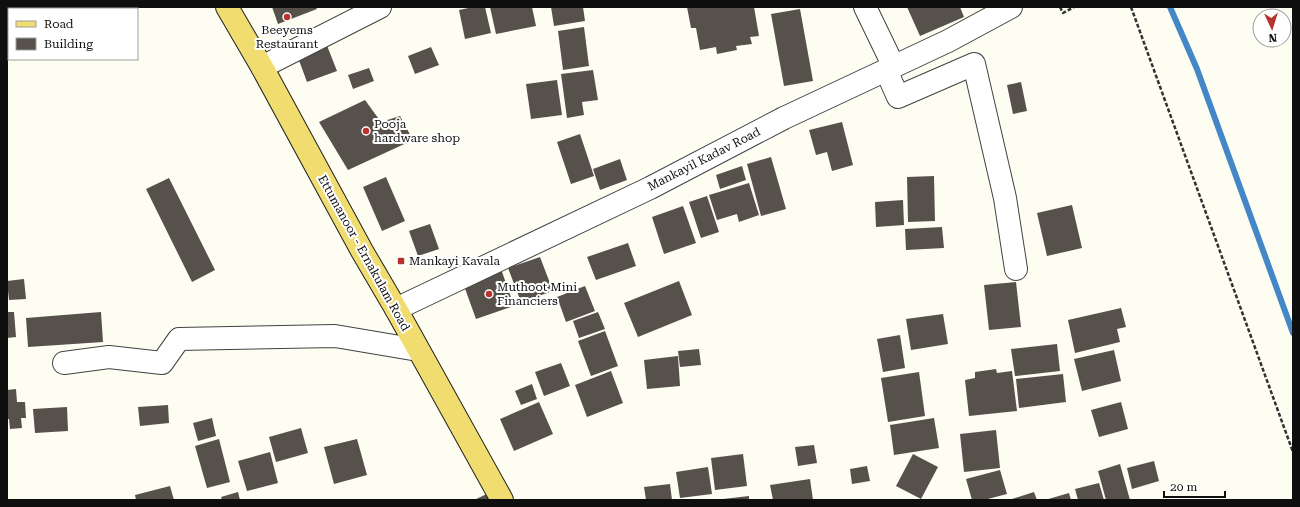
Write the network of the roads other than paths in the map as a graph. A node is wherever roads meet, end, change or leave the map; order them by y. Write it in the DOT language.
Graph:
graph roads {
  1 [pos="227,7"];
  2 [pos="380,7"];
  3 [pos="865,7"];
  4 [pos="1011,7"];
  5 [pos="262,67"];
  6 [pos="890,69"];
  7 [pos="1016,269"];
  8 [pos="396,309"];
  9 [pos="418,350"];
  10 [pos="64,364"];
  11 [pos="502,500"];
  1 -- 5 [label="main road, Ettumanoor - Ernakulam Road"];
  2 -- 5 [label="street"];
  3 -- 6 [label="street"];
  4 -- 6 [label="street, Mankayil Kadav Road"];
  5 -- 8 [label="main road, Ettumanoor - Ernakulam Road"];
  6 -- 7 [label="street"];
  6 -- 8 [label="street, Mankayil Kadav Road"];
  8 -- 9 [label="main road, Ettumanoor - Ernakulam Road"];
  9 -- 10 [label="street"];
  9 -- 11 [label="main road, Ettumanoor - Ernakulam Road"];
}
